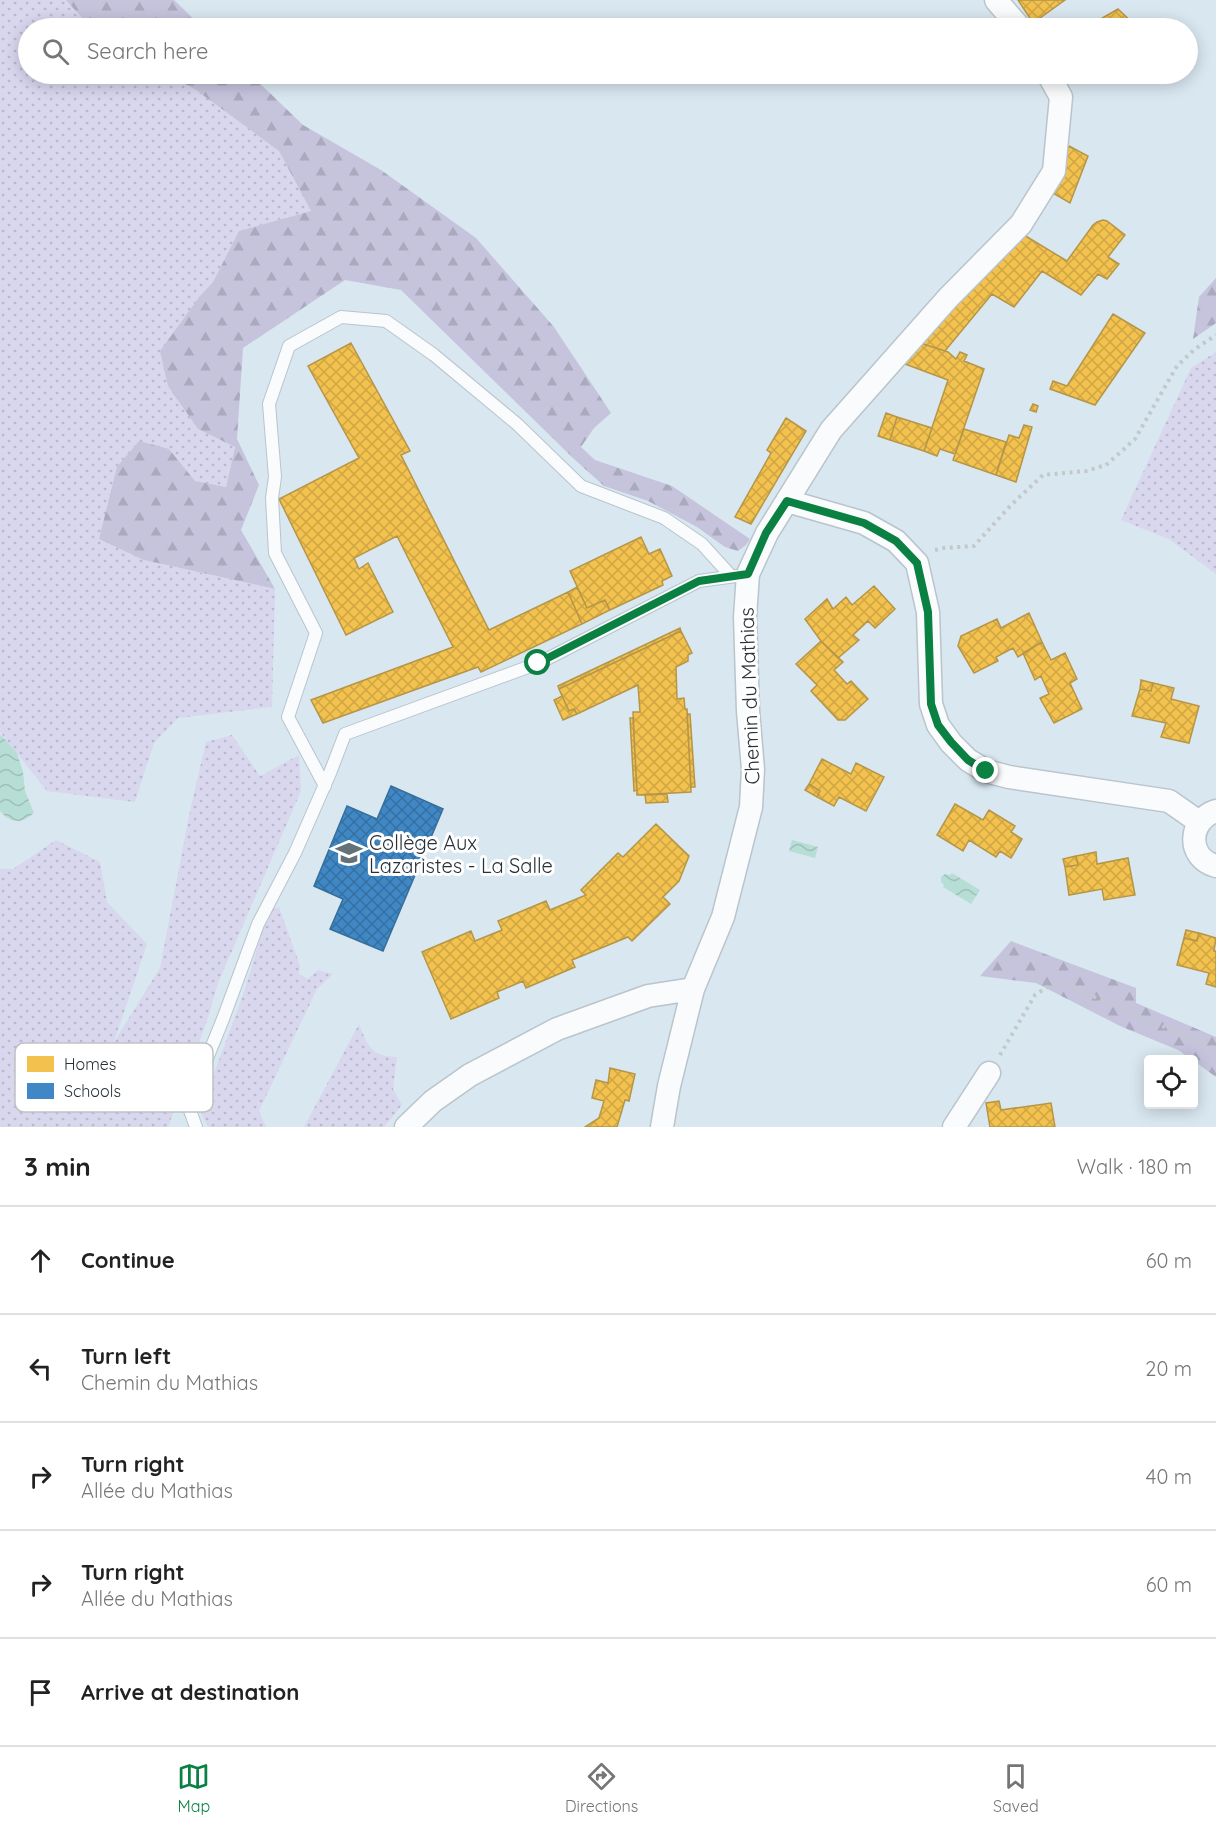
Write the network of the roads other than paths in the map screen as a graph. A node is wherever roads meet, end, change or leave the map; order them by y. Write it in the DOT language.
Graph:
graph roads {
  1 [pos="996,0"];
  2 [pos="1011,18"];
  3 [pos="1053,84"];
  4 [pos="787,501"];
  5 [pos="740,575"];
  6 [pos="325,786"];
  7 [pos="1208,816"];
  8 [pos="1216,866"];
  9 [pos="693,989"];
  10 [pos="213,1044"];
  11 [pos="989,1073"];
  12 [pos="190,1112"];
  13 [pos="196,1127"];
  14 [pos="406,1127"];
  15 [pos="662,1127"];
  16 [pos="954,1127"];
  1 -- 2 [label="street"];
  3 -- 4 [label="street, Chemin du Mathias"];
  4 -- 5 [label="street, Chemin du Mathias"];
  4 -- 7 [label="street"];
  5 -- 6 [label="lane"];
  5 -- 6 [label="lane"];
  5 -- 9 [label="street, Chemin du Mathias"];
  6 -- 10 [label="lane"];
  7 -- 8 [label="street"];
  9 -- 14 [label="street"];
  9 -- 15 [label="street, Chemin du Mathias"];
  11 -- 16 [label="street"];
  12 -- 13 [label="lane"];
}
